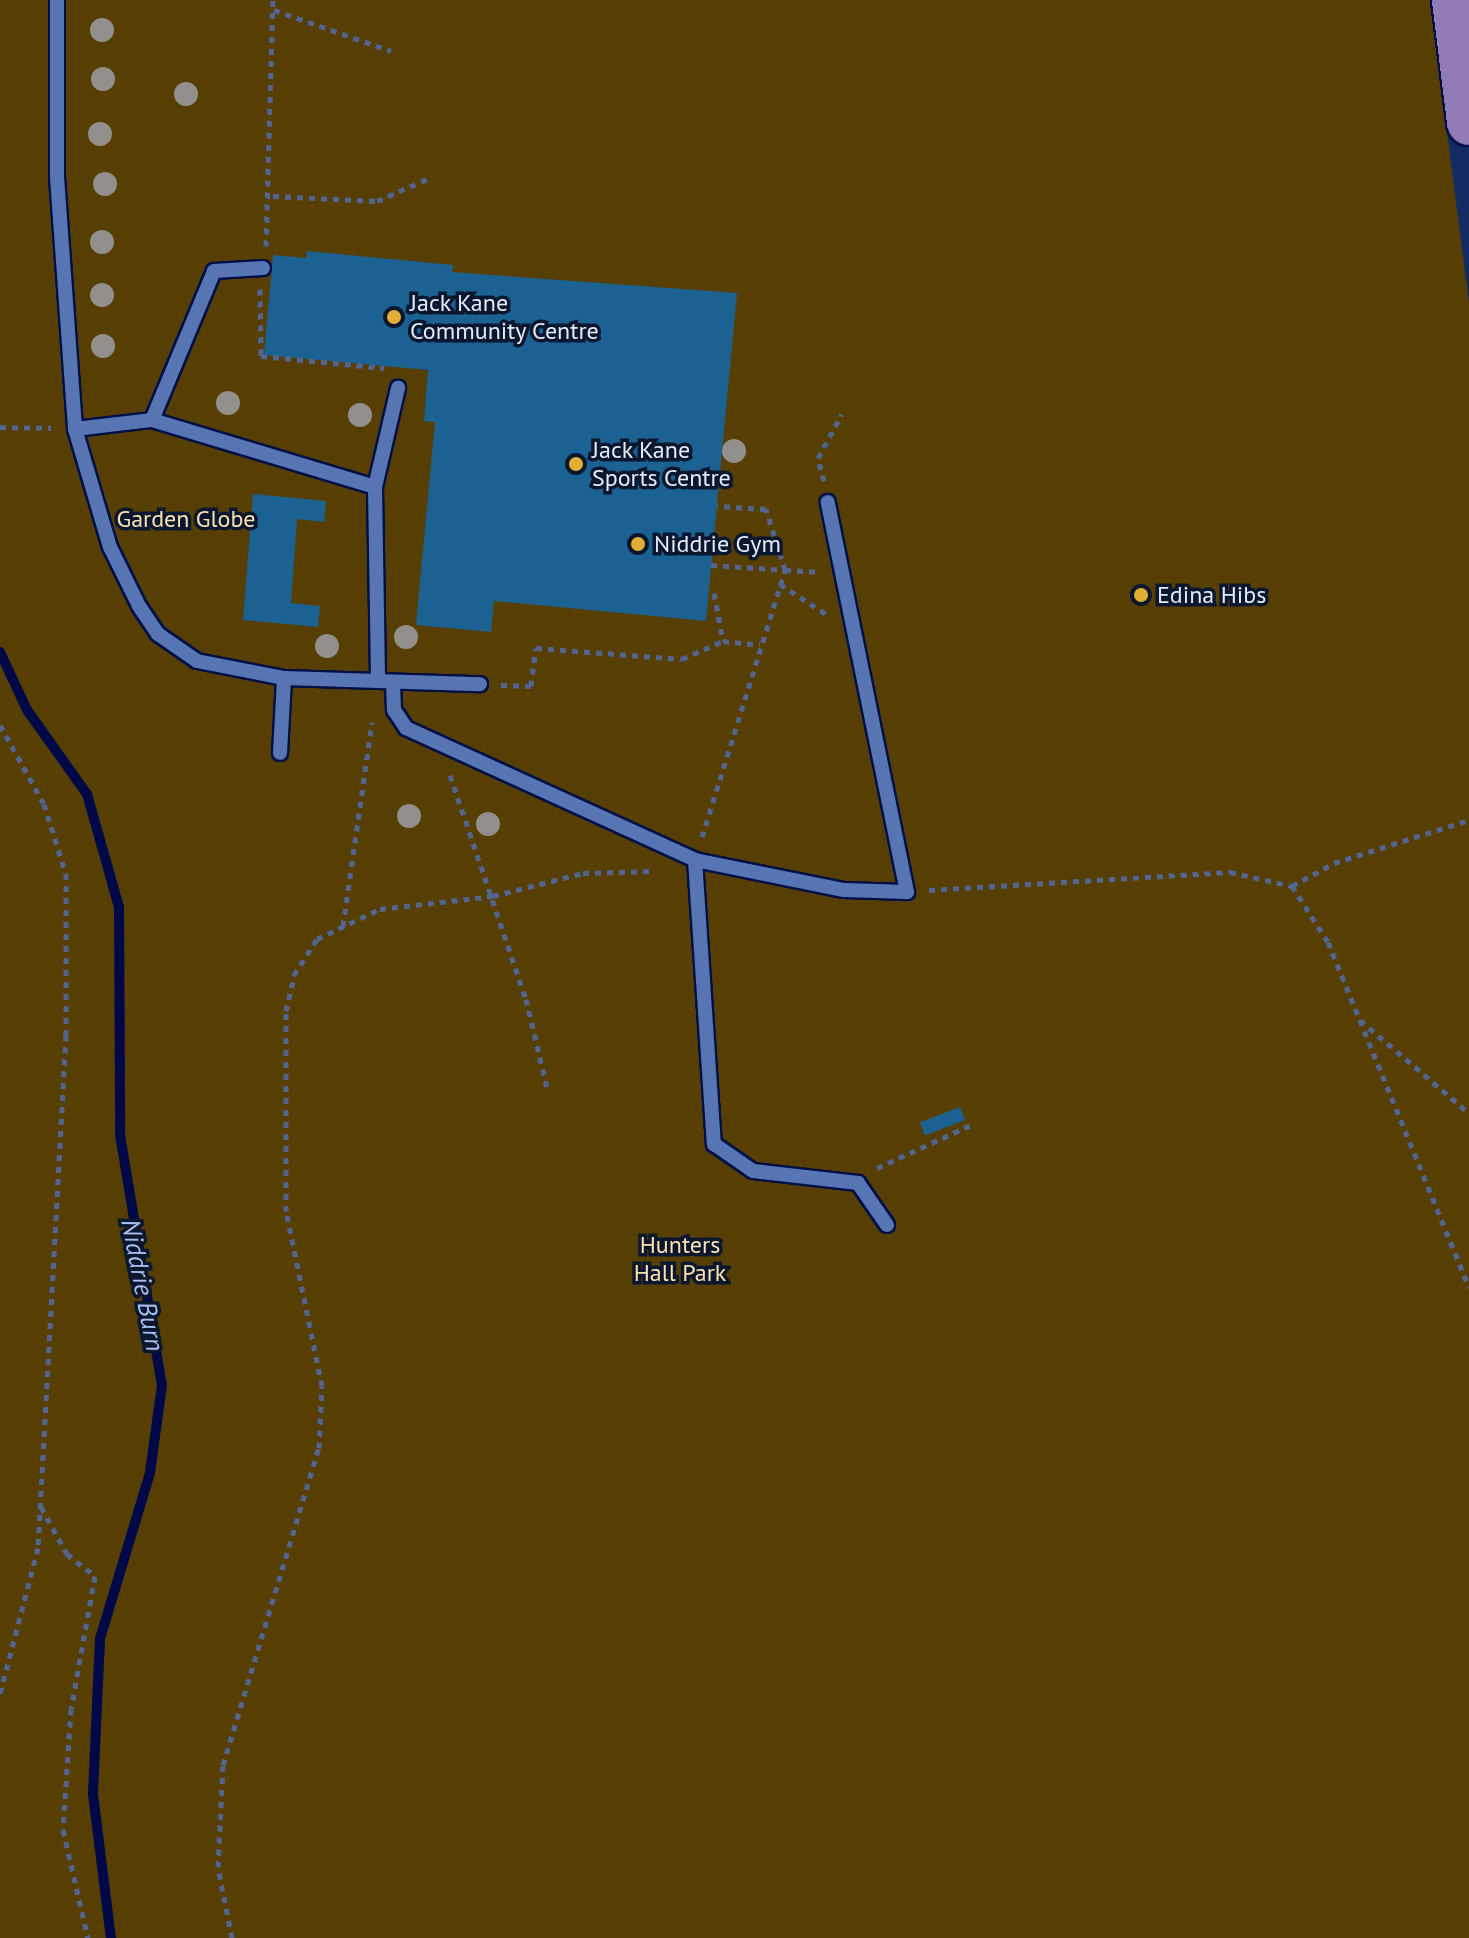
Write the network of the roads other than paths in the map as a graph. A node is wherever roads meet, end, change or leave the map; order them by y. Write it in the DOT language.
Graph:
graph roads {
  1 [pos="57,0"];
  2 [pos="1454,0"];
  3 [pos="1469,123"];
  4 [pos="262,268"];
  5 [pos="398,388"];
  6 [pos="152,420"];
  7 [pos="75,429"];
  8 [pos="375,487"];
  9 [pos="828,502"];
  10 [pos="284,678"];
  11 [pos="386,681"];
  12 [pos="480,684"];
  13 [pos="280,753"];
  14 [pos="695,860"];
  15 [pos="887,1225"];
  1 -- 7 [label="lane"];
  2 -- 3 [label="main road"];
  4 -- 6 [label="lane"];
  5 -- 8 [label="lane"];
  6 -- 7 [label="lane"];
  6 -- 8 [label="lane"];
  7 -- 10 [label="lane"];
  8 -- 11 [label="lane"];
  9 -- 14 [label="lane"];
  10 -- 11 [label="lane"];
  10 -- 13 [label="lane"];
  11 -- 12 [label="lane"];
  11 -- 14 [label="lane"];
  14 -- 15 [label="lane"];
}
